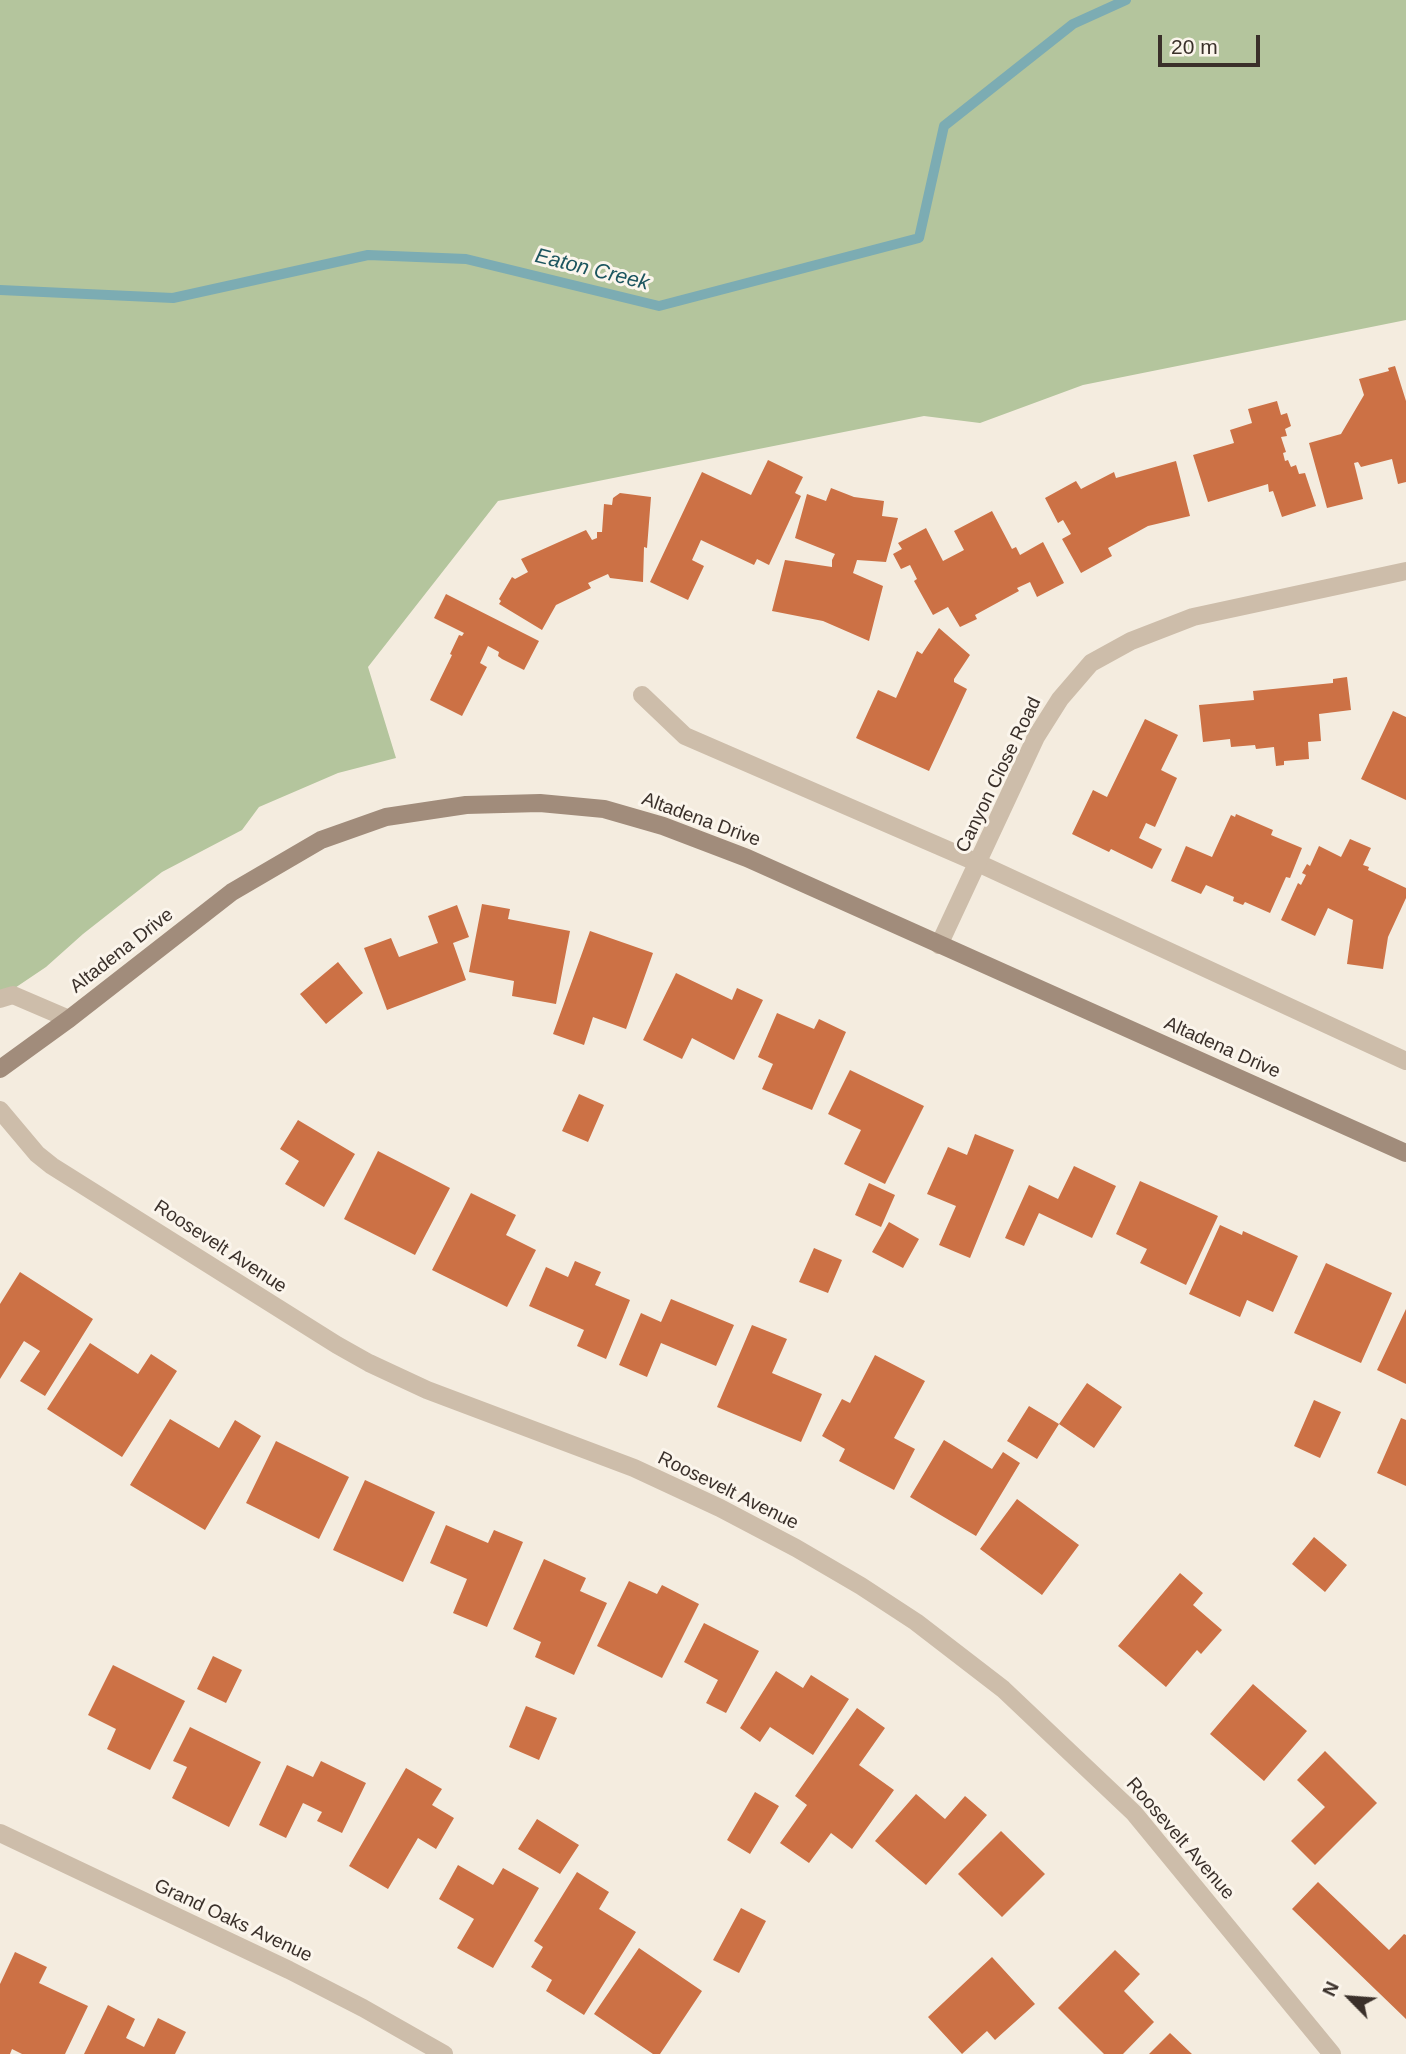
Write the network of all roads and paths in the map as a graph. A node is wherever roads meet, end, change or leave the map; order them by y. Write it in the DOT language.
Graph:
graph roads {
  1 [pos="1405,572"];
  2 [pos="642,695"];
  3 [pos="978,863"];
  4 [pos="939,945"];
  5 [pos="0,999"];
  6 [pos="69,1019"];
  7 [pos="1406,1061"];
  8 [pos="0,1069"];
  9 [pos="0,1110"];
  10 [pos="1406,1153"];
  11 [pos="0,1833"];
  12 [pos="444,2054"];
  13 [pos="1332,2054"];
  1 -- 3 [label="street, Canyon Close Road"];
  2 -- 3 [label="street"];
  3 -- 4 [label="street, Canyon Close Road"];
  3 -- 7 [label="street"];
  4 -- 6 [label="main road, Altadena Drive"];
  4 -- 10 [label="main road, Altadena Drive"];
  5 -- 6 [label="street"];
  6 -- 8 [label="main road, Altadena Drive"];
  9 -- 13 [label="street, Roosevelt Avenue"];
  11 -- 12 [label="street, Grand Oaks Avenue"];
}
